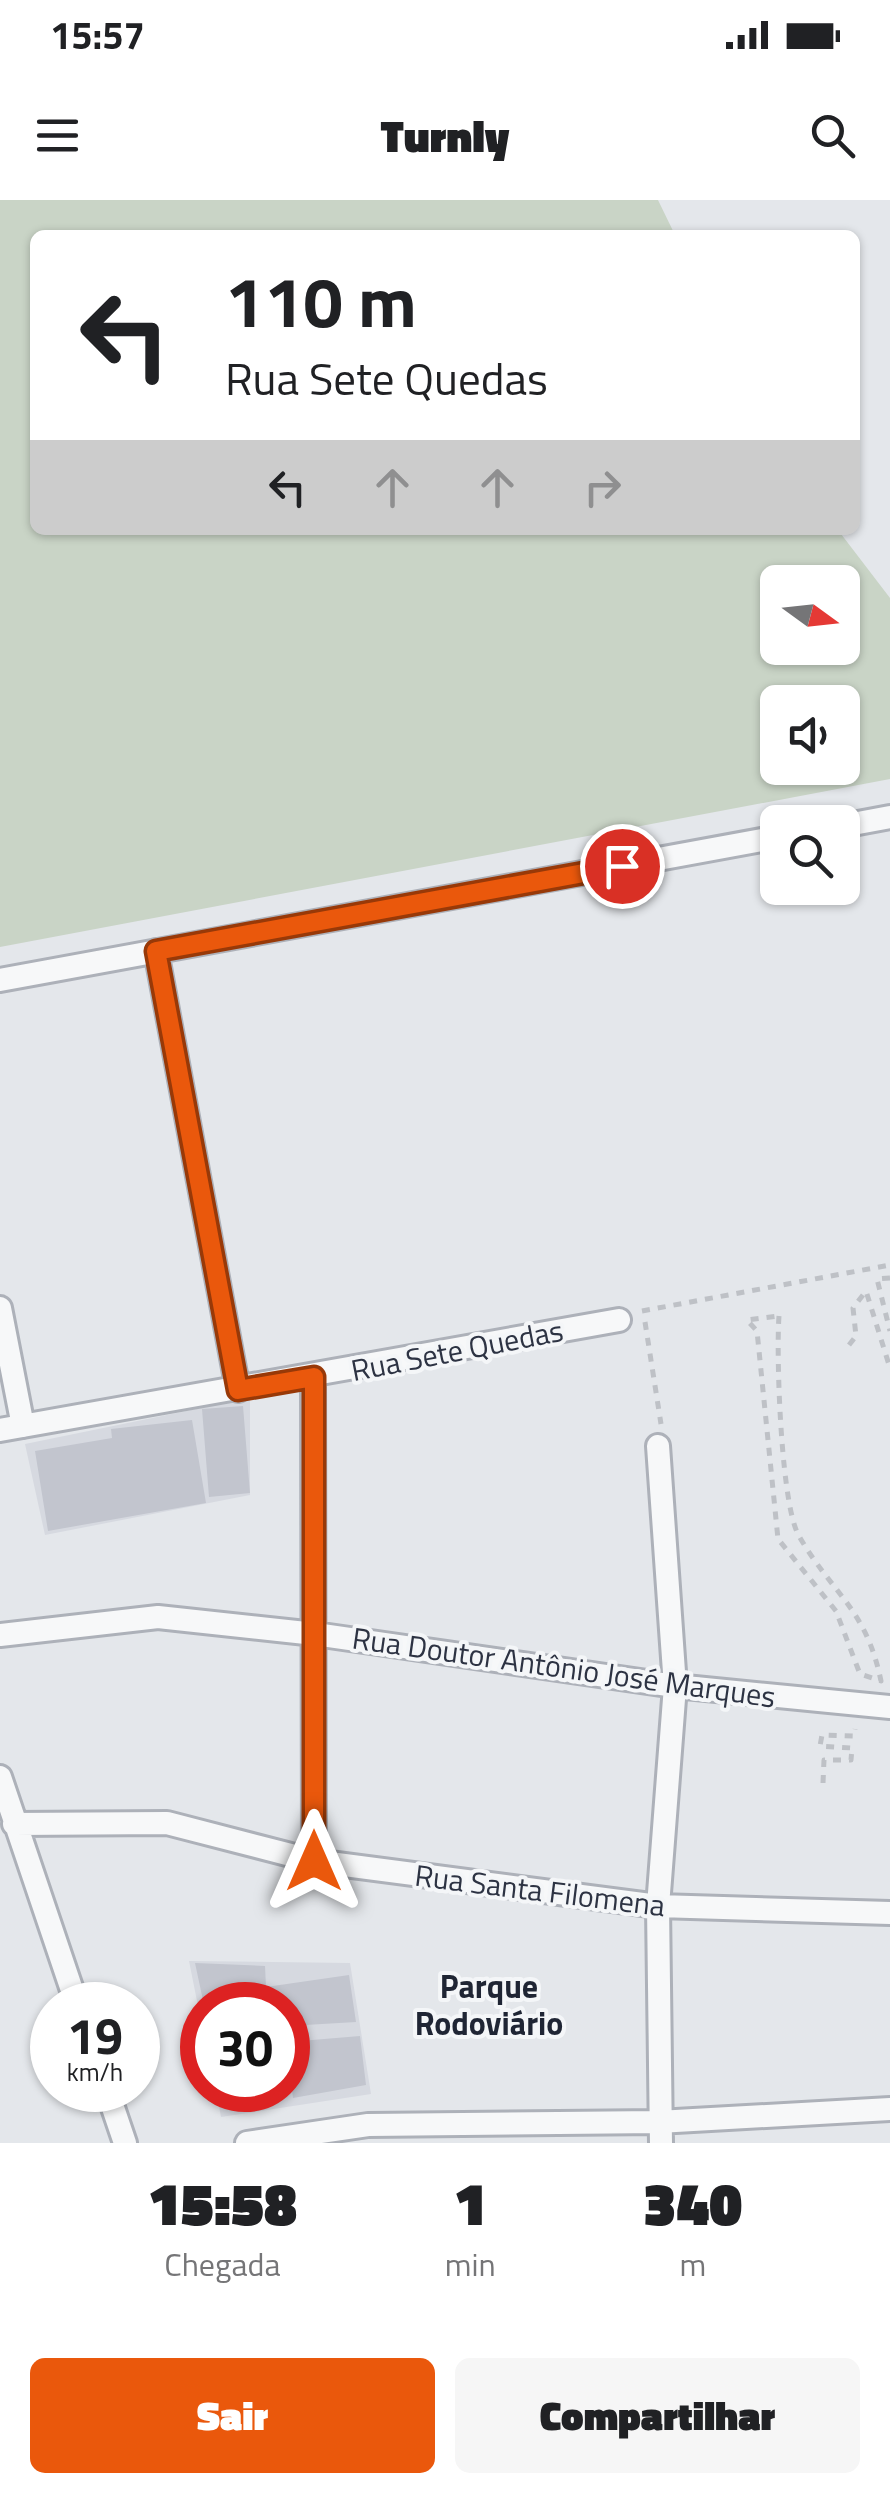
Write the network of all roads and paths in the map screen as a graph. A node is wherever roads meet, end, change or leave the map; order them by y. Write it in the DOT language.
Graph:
graph roads {
  1 [pos="890,817"];
  2 [pos="860,823"];
  3 [pos="760,841"];
  4 [pos="156,951"];
  5 [pos="0,980"];
  6 [pos="890,1265"];
  7 [pos="890,1278"];
  8 [pos="0,1308"];
  9 [pos="626,1316"];
  10 [pos="890,1331"];
  11 [pos="757,1332"];
  12 [pos="849,1344"];
  13 [pos="890,1368"];
  14 [pos="314,1377"];
  15 [pos="238,1390"];
  16 [pos="12,1428"];
  17 [pos="658,1446"];
  18 [pos="0,1634"];
  19 [pos="315,1634"];
  20 [pos="674,1686"];
  21 [pos="890,1707"];
  22 [pos="841,1721"];
  23 [pos="0,1777"];
  24 [pos="823,1783"];
  25 [pos="14,1824"];
  26 [pos="314,1861"];
  27 [pos="658,1906"];
  28 [pos="890,1913"];
  29 [pos="70,1982"];
  30 [pos="890,2109"];
  31 [pos="115,2112"];
  32 [pos="659,2132"];
  33 [pos="126,2143"];
  34 [pos="246,2143"];
  1 -- 2 [label="street"];
  3 -- 4 [label="street"];
  4 -- 5 [label="street"];
  4 -- 15 [label="street"];
  6 -- 9 [label="path"];
  7 -- 10 [label="path"];
  8 -- 16 [label="street"];
  9 -- 14 [label="street, Rua Sete Quedas"];
  9 -- 17 [label="path"];
  11 -- 11 [label="path"];
  12 -- 13 [label="path"];
  14 -- 15 [label="street, Rua Sete Quedas"];
  14 -- 19 [label="street"];
  15 -- 16 [label="street, Rua Sete Quedas"];
  17 -- 20 [label="street"];
  18 -- 19 [label="street, Rua Doutor Antônio José Marques"];
  19 -- 20 [label="street, Rua Doutor Antônio José Marques"];
  19 -- 26 [label="street"];
  20 -- 21 [label="street, Rua Doutor Antônio José Marques"];
  20 -- 27 [label="street"];
  22 -- 24 [label="path"];
  23 -- 25 [label="street"];
  25 -- 26 [label="street, Rua Santa Filomena"];
  25 -- 29 [label="street"];
  26 -- 27 [label="street, Rua Santa Filomena"];
  27 -- 28 [label="street, Rua Santa Filomena"];
  27 -- 32 [label="street"];
  30 -- 32 [label="street"];
  31 -- 33 [label="street"];
  32 -- 34 [label="street"];
}
